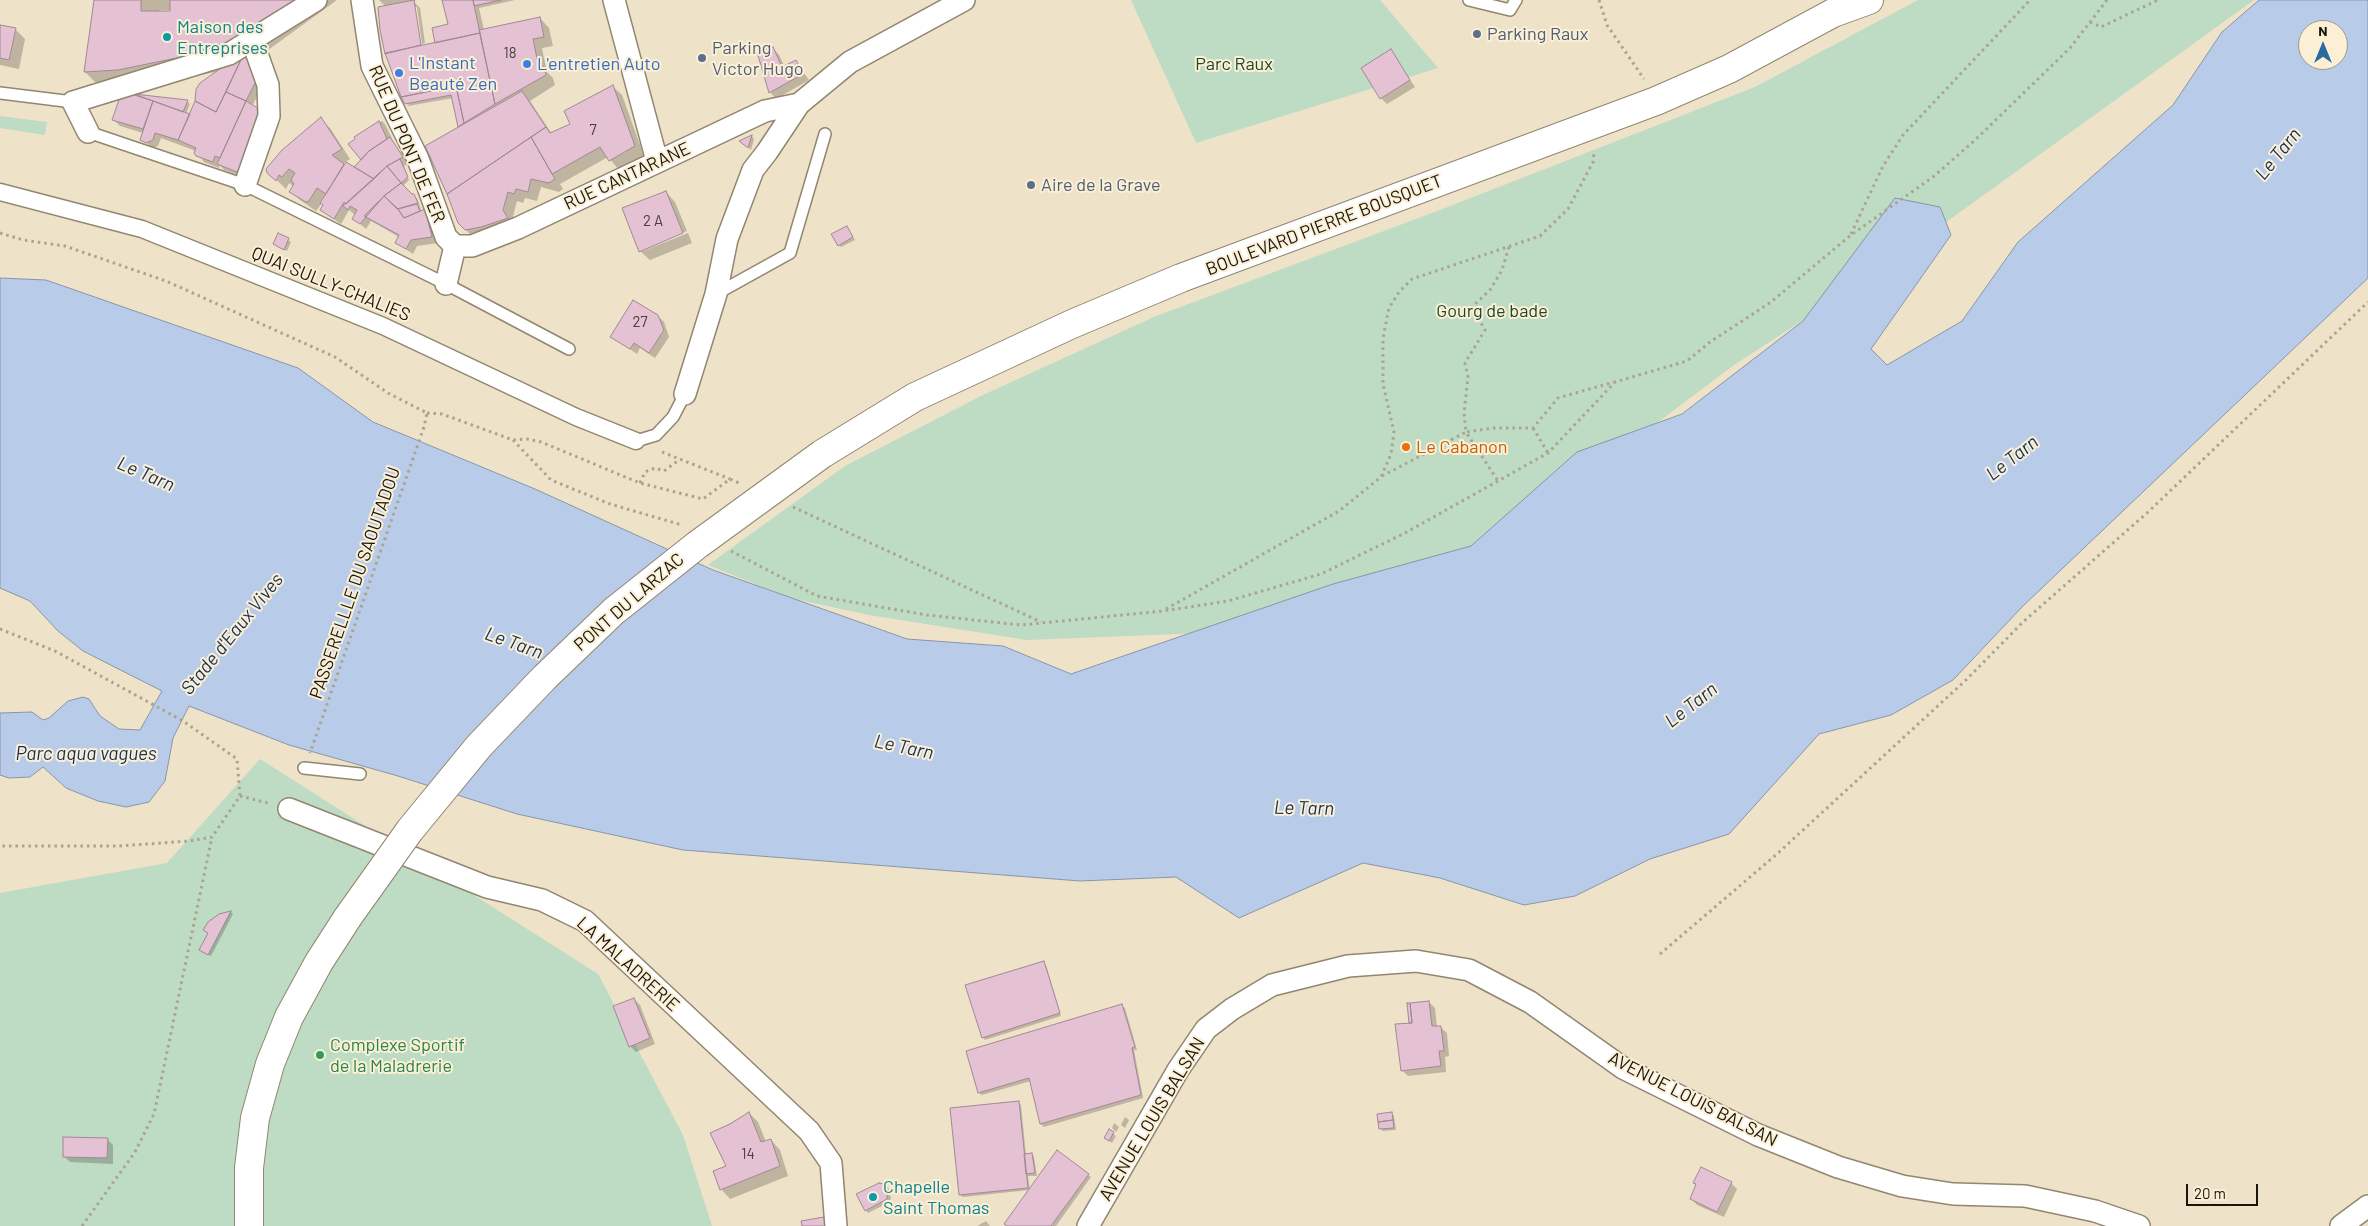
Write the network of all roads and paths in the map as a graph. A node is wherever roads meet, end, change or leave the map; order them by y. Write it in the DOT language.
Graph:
graph roads {
  1 [pos="316,0"];
  2 [pos="362,0"];
  3 [pos="614,0"];
  4 [pos="964,0"];
  5 [pos="1469,0"];
  6 [pos="1516,0"];
  7 [pos="1600,0"];
  8 [pos="1869,0"];
  9 [pos="2030,0"];
  10 [pos="2106,0"];
  11 [pos="2158,0"];
  12 [pos="1841,7"];
  13 [pos="2090,22"];
  14 [pos="252,40"];
  15 [pos="1646,82"];
  16 [pos="0,93"];
  17 [pos="74,102"];
  18 [pos="799,104"];
  19 [pos="88,132"];
  20 [pos="825,134"];
  21 [pos="1594,149"];
  22 [pos="657,161"];
  23 [pos="245,185"];
  24 [pos="0,192"];
  25 [pos="0,233"];
  26 [pos="1851,235"];
  27 [pos="455,246"];
  28 [pos="1510,246"];
  29 [pos="446,284"];
  30 [pos="716,294"];
  31 [pos="2368,302"];
  32 [pos="569,349"];
  33 [pos="1615,382"];
  34 [pos="685,394"];
  35 [pos="1533,428"];
  36 [pos="1466,432"];
  37 [pos="512,440"];
  38 [pos="636,441"];
  39 [pos="1548,453"];
  40 [pos="822,454"];
  41 [pos="679,460"];
  42 [pos="1381,476"];
  43 [pos="730,479"];
  44 [pos="1498,481"];
  45 [pos="640,483"];
  46 [pos="682,525"];
  47 [pos="725,548"];
  48 [pos="1163,610"];
  49 [pos="0,629"];
  50 [pos="312,749"];
  51 [pos="304,768"];
  52 [pos="360,774"];
  53 [pos="240,796"];
  54 [pos="289,809"];
  55 [pos="212,837"];
  56 [pos="0,846"];
  57 [pos="1660,954"];
  58 [pos="2368,1206"];
  59 [pos="82,1226"];
  60 [pos="249,1226"];
  61 [pos="836,1226"];
  62 [pos="1088,1226"];
  63 [pos="2139,1226"];
  64 [pos="2341,1226"];
  1 -- 14 [label="street"];
  2 -- 27 [label="street, RUE DU PONT DE FER"];
  3 -- 22 [label="street"];
  4 -- 18 [label="street, RUE CANTARANE"];
  5 -- 6 [label="lane"];
  7 -- 15 [label="path"];
  8 -- 12 [label="main road, BOULEVARD PIERRE BOUSQUET"];
  9 -- 26 [label="path"];
  10 -- 13 [label="path"];
  11 -- 13 [label="path"];
  12 -- 40 [label="main road, BOULEVARD PIERRE BOUSQUET"];
  13 -- 26 [label="path"];
  14 -- 17 [label="street"];
  14 -- 23 [label="street"];
  16 -- 17 [label="lane"];
  17 -- 19 [label="street"];
  18 -- 22 [label="street, RUE CANTARANE"];
  18 -- 30 [label="street, RUE CANTARANE"];
  19 -- 23 [label="lane"];
  20 -- 30 [label="lane"];
  21 -- 28 [label="path"];
  22 -- 27 [label="street, RUE CANTARANE"];
  23 -- 29 [label="lane"];
  24 -- 38 [label="street, QUAI SULLY-CHALIES"];
  25 -- 50 [label="path, PASSERELLLE DU SAOUTADOU"];
  26 -- 33 [label="path"];
  27 -- 29 [label="street"];
  28 -- 36 [label="path"];
  28 -- 42 [label="path"];
  29 -- 32 [label="lane"];
  30 -- 34 [label="street, RUE CANTARANE"];
  31 -- 57 [label="path"];
  33 -- 35 [label="path"];
  33 -- 39 [label="path"];
  34 -- 38 [label="lane"];
  35 -- 36 [label="path"];
  35 -- 39 [label="path"];
  36 -- 42 [label="path"];
  36 -- 44 [label="path"];
  37 -- 46 [label="path"];
  38 -- 41 [label="path"];
  39 -- 44 [label="path"];
  40 -- 60 [label="main road, PONT DU LARZAC, bridge"];
  41 -- 43 [label="path"];
  41 -- 45 [label="path"];
  42 -- 48 [label="path"];
  44 -- 48 [label="path"];
  47 -- 48 [label="path"];
  49 -- 53 [label="path"];
  51 -- 52 [label="lane"];
  53 -- 54 [label="path"];
  53 -- 55 [label="path"];
  54 -- 61 [label="street, LA MALADRERIE"];
  55 -- 56 [label="path"];
  55 -- 59 [label="path"];
  58 -- 64 [label="street"];
  62 -- 63 [label="street, AVENUE LOUIS BALSAN"];
}
